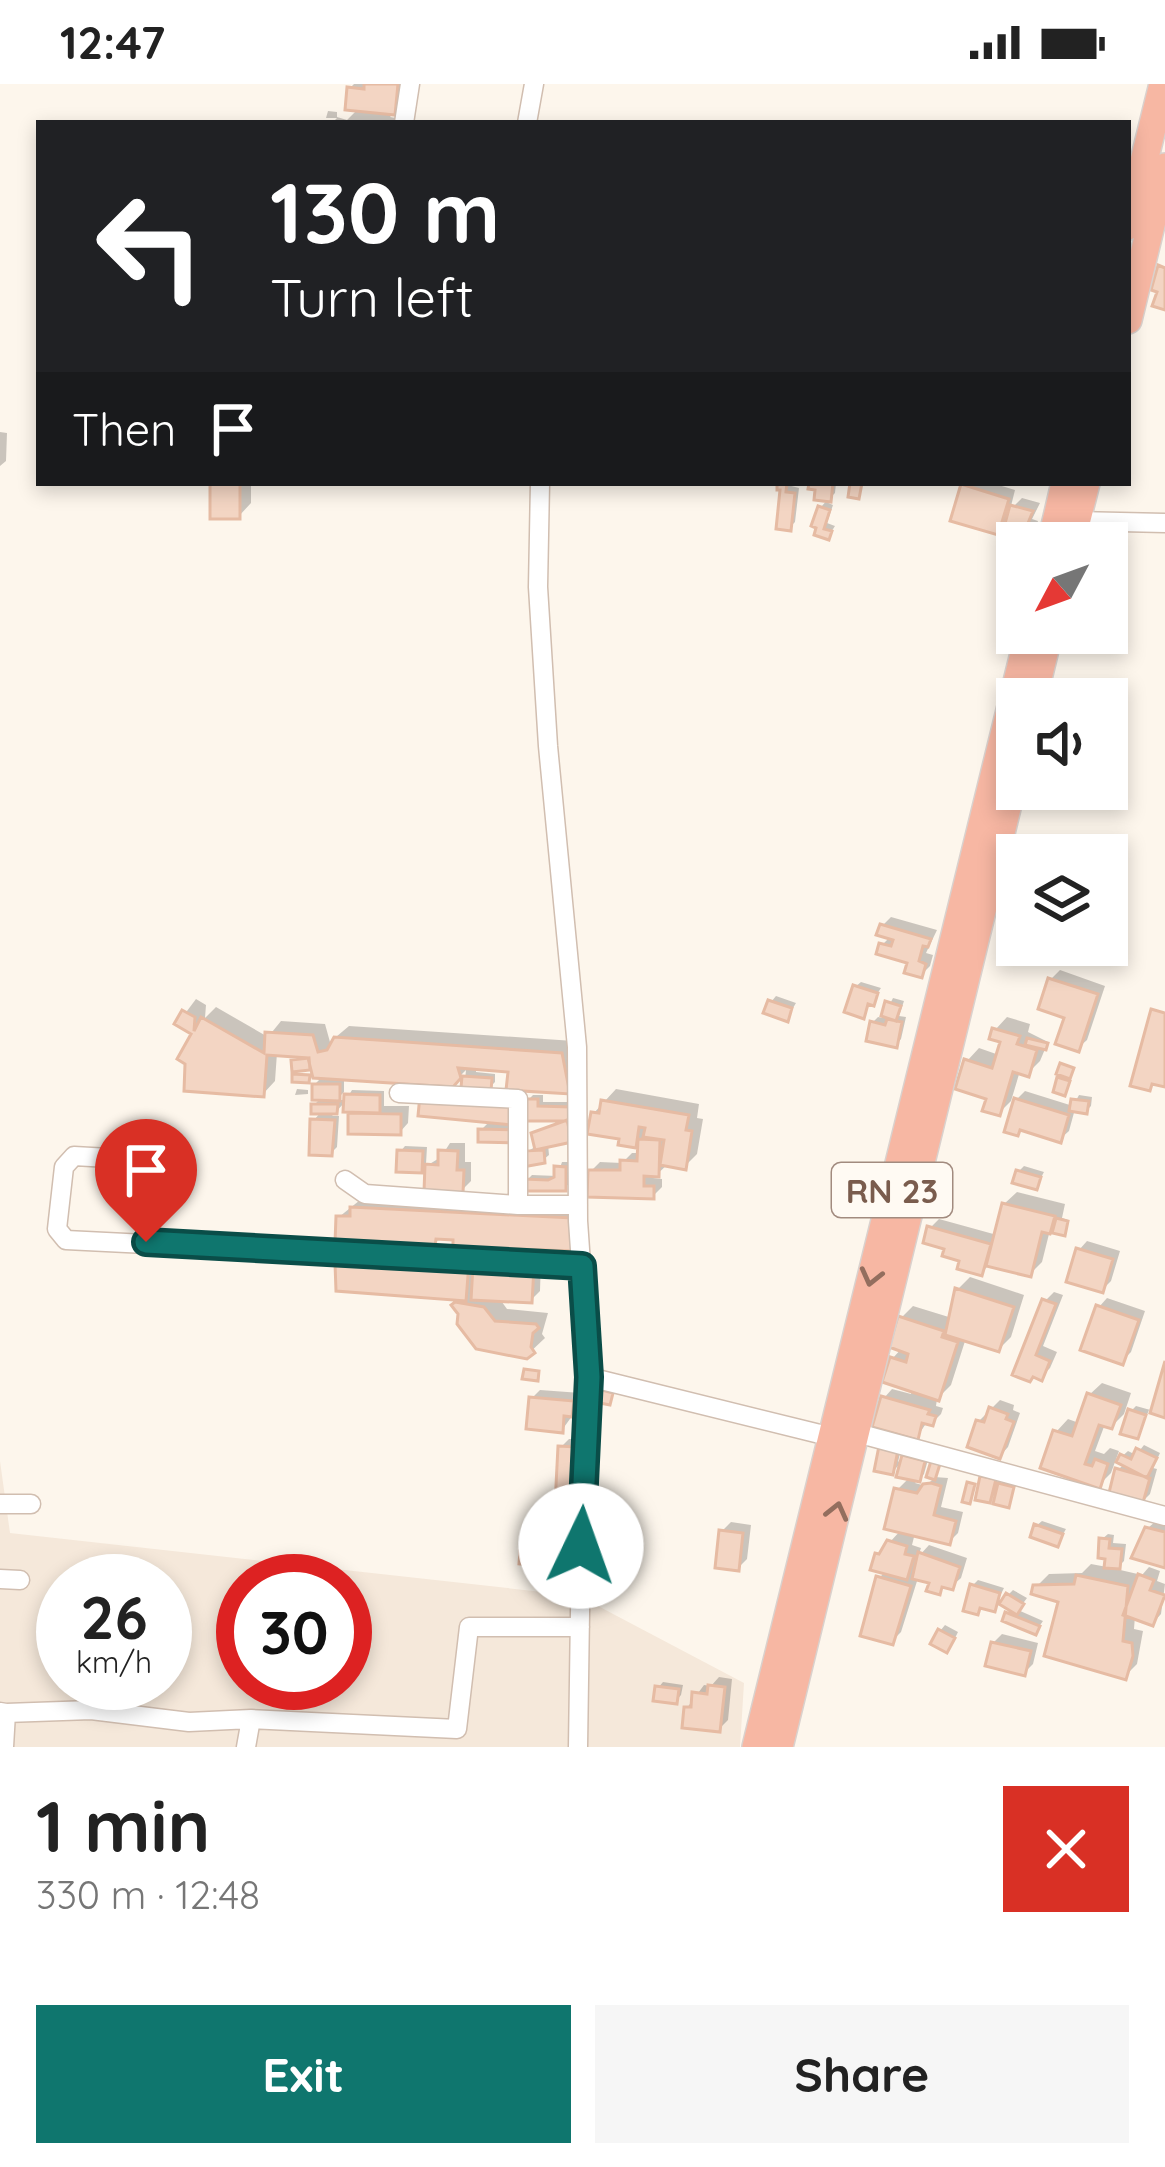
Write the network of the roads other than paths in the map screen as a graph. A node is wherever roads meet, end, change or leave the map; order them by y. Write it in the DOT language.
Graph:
graph roads {
  1 [pos="410,84"];
  2 [pos="534,84"];
  3 [pos="1163,84"];
  4 [pos="404,120"];
  5 [pos="528,120"];
  6 [pos="1165,167"];
  7 [pos="1131,214"];
  8 [pos="1131,308"];
  9 [pos="540,486"];
  10 [pos="1064,486"];
  11 [pos="1085,486"];
  12 [pos="1056,522"];
  13 [pos="1076,522"];
  14 [pos="1165,524"];
  15 [pos="1128,527"];
  16 [pos="1023,654"];
  17 [pos="1006,810"];
  18 [pos="399,1093"];
  19 [pos="110,1158"];
  20 [pos="345,1180"];
  21 [pos="578,1204"];
  22 [pos="518,1205"];
  23 [pos="582,1266"];
  24 [pos="589,1377"];
  25 [pos="844,1434"];
  26 [pos="0,1504"];
  27 [pos="31,1504"];
  28 [pos="1165,1516"];
  29 [pos="580,1627"];
  30 [pos="3,1713"];
  31 [pos="251,1720"];
  32 [pos="343,1723"];
  33 [pos="4,1747"];
  34 [pos="246,1747"];
  35 [pos="340,1747"];
  36 [pos="578,1747"];
  37 [pos="756,1747"];
  38 [pos="779,1747"];
  1 -- 4 [label="street"];
  2 -- 5 [label="street"];
  3 -- 7 [label="highway"];
  6 -- 8 [label="highway"];
  9 -- 21 [label="street"];
  10 -- 12 [label="highway"];
  11 -- 13 [label="highway"];
  14 -- 15 [label="street"];
  16 -- 25 [label="highway, RN 23, one-way"];
  17 -- 25 [label="highway, RN 23"];
  18 -- 22 [label="street"];
  19 -- 23 [label="street"];
  20 -- 22 [label="street"];
  21 -- 22 [label="street"];
  21 -- 23 [label="street"];
  23 -- 24 [label="street"];
  24 -- 25 [label="street"];
  24 -- 29 [label="street"];
  25 -- 28 [label="street"];
  25 -- 37 [label="highway, RN 23"];
  38 -- 25 [label="highway, RN 23, one-way"];
  26 -- 27 [label="street"];
  29 -- 32 [label="street"];
  29 -- 36 [label="street"];
  30 -- 31 [label="street"];
  30 -- 33 [label="street"];
  31 -- 32 [label="street"];
  31 -- 34 [label="street"];
  32 -- 35 [label="street"];
}
